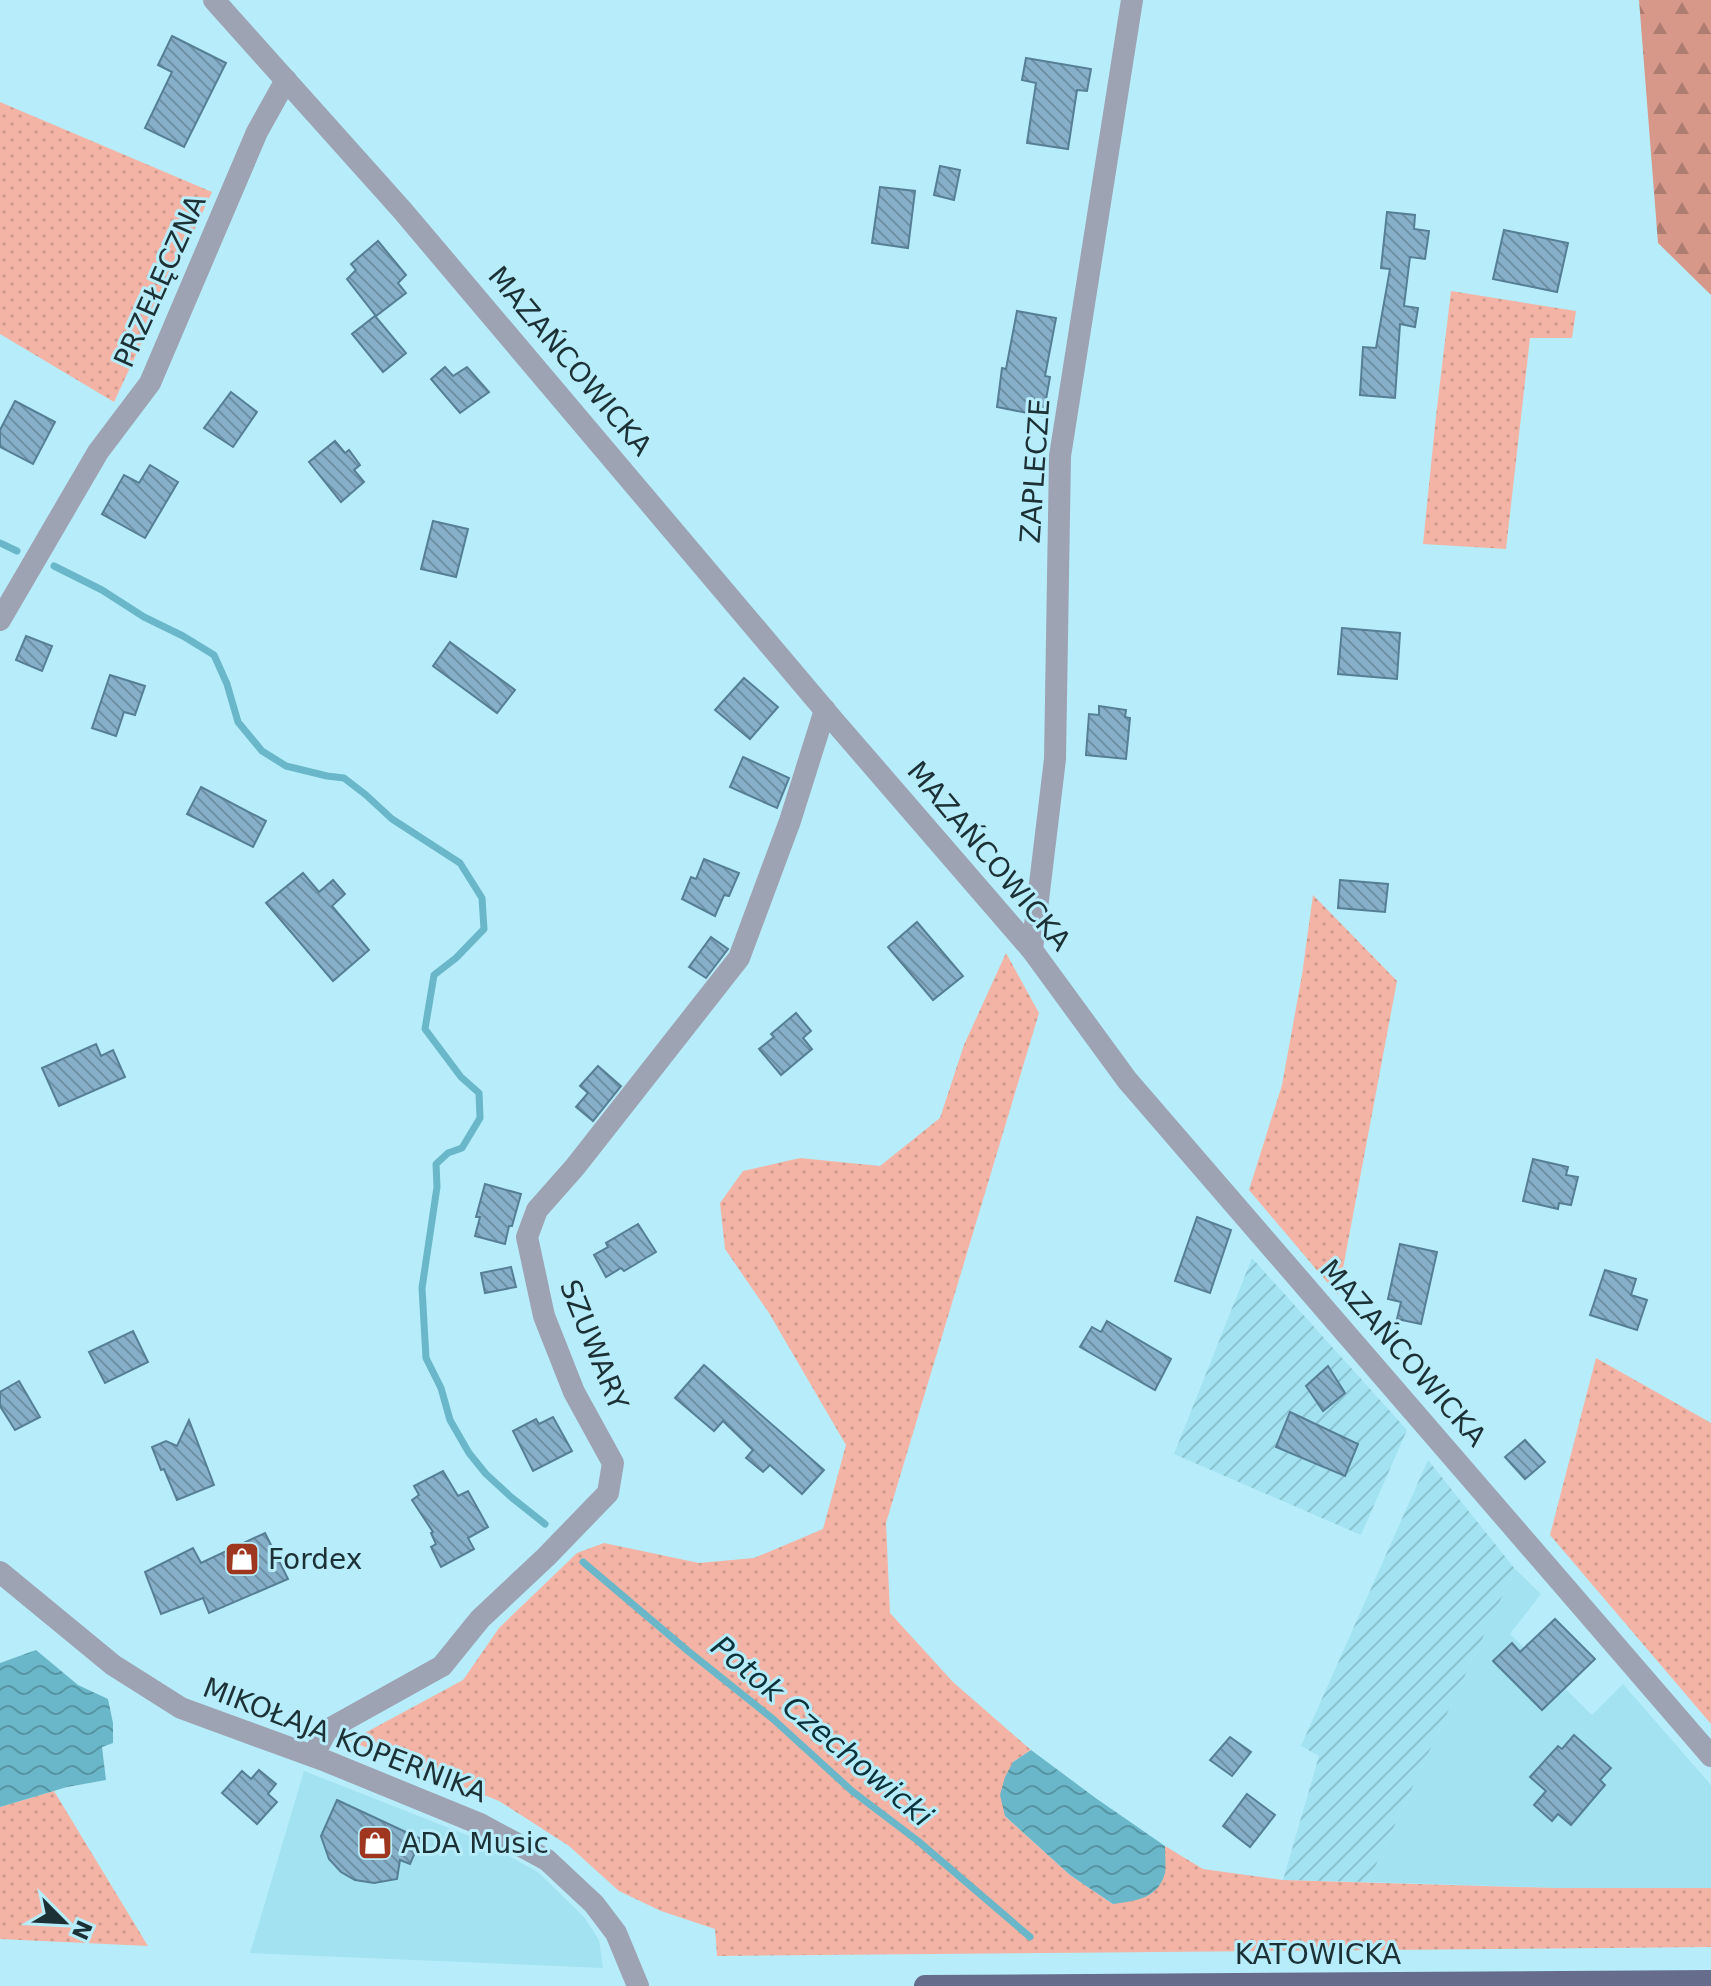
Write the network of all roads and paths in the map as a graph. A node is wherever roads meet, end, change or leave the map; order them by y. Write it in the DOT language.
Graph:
graph roads {
  1 [pos="214,0"];
  2 [pos="1132,0"];
  3 [pos="286,80"];
  4 [pos="0,620"];
  5 [pos="825,710"];
  6 [pos="1032,950"];
  7 [pos="0,1572"];
  8 [pos="313,1756"];
  9 [pos="1711,1756"];
  10 [pos="1711,1981"];
  11 [pos="638,1986"];
  12 [pos="925,1986"];
  1 -- 3 [label="street, MAZAŃCOWICKA"];
  2 -- 6 [label="street, ZAPLECZE"];
  3 -- 4 [label="street, PRZEŁĘCZNA"];
  3 -- 5 [label="street, MAZAŃCOWICKA"];
  5 -- 6 [label="street, MAZAŃCOWICKA"];
  5 -- 8 [label="street, SZUWARY"];
  6 -- 9 [label="street, MAZAŃCOWICKA"];
  7 -- 8 [label="street, MIKOŁAJA KOPERNIKA"];
  8 -- 11 [label="street, MIKOŁAJA KOPERNIKA"];
  10 -- 12 [label="main road, KATOWICKA"];
}
